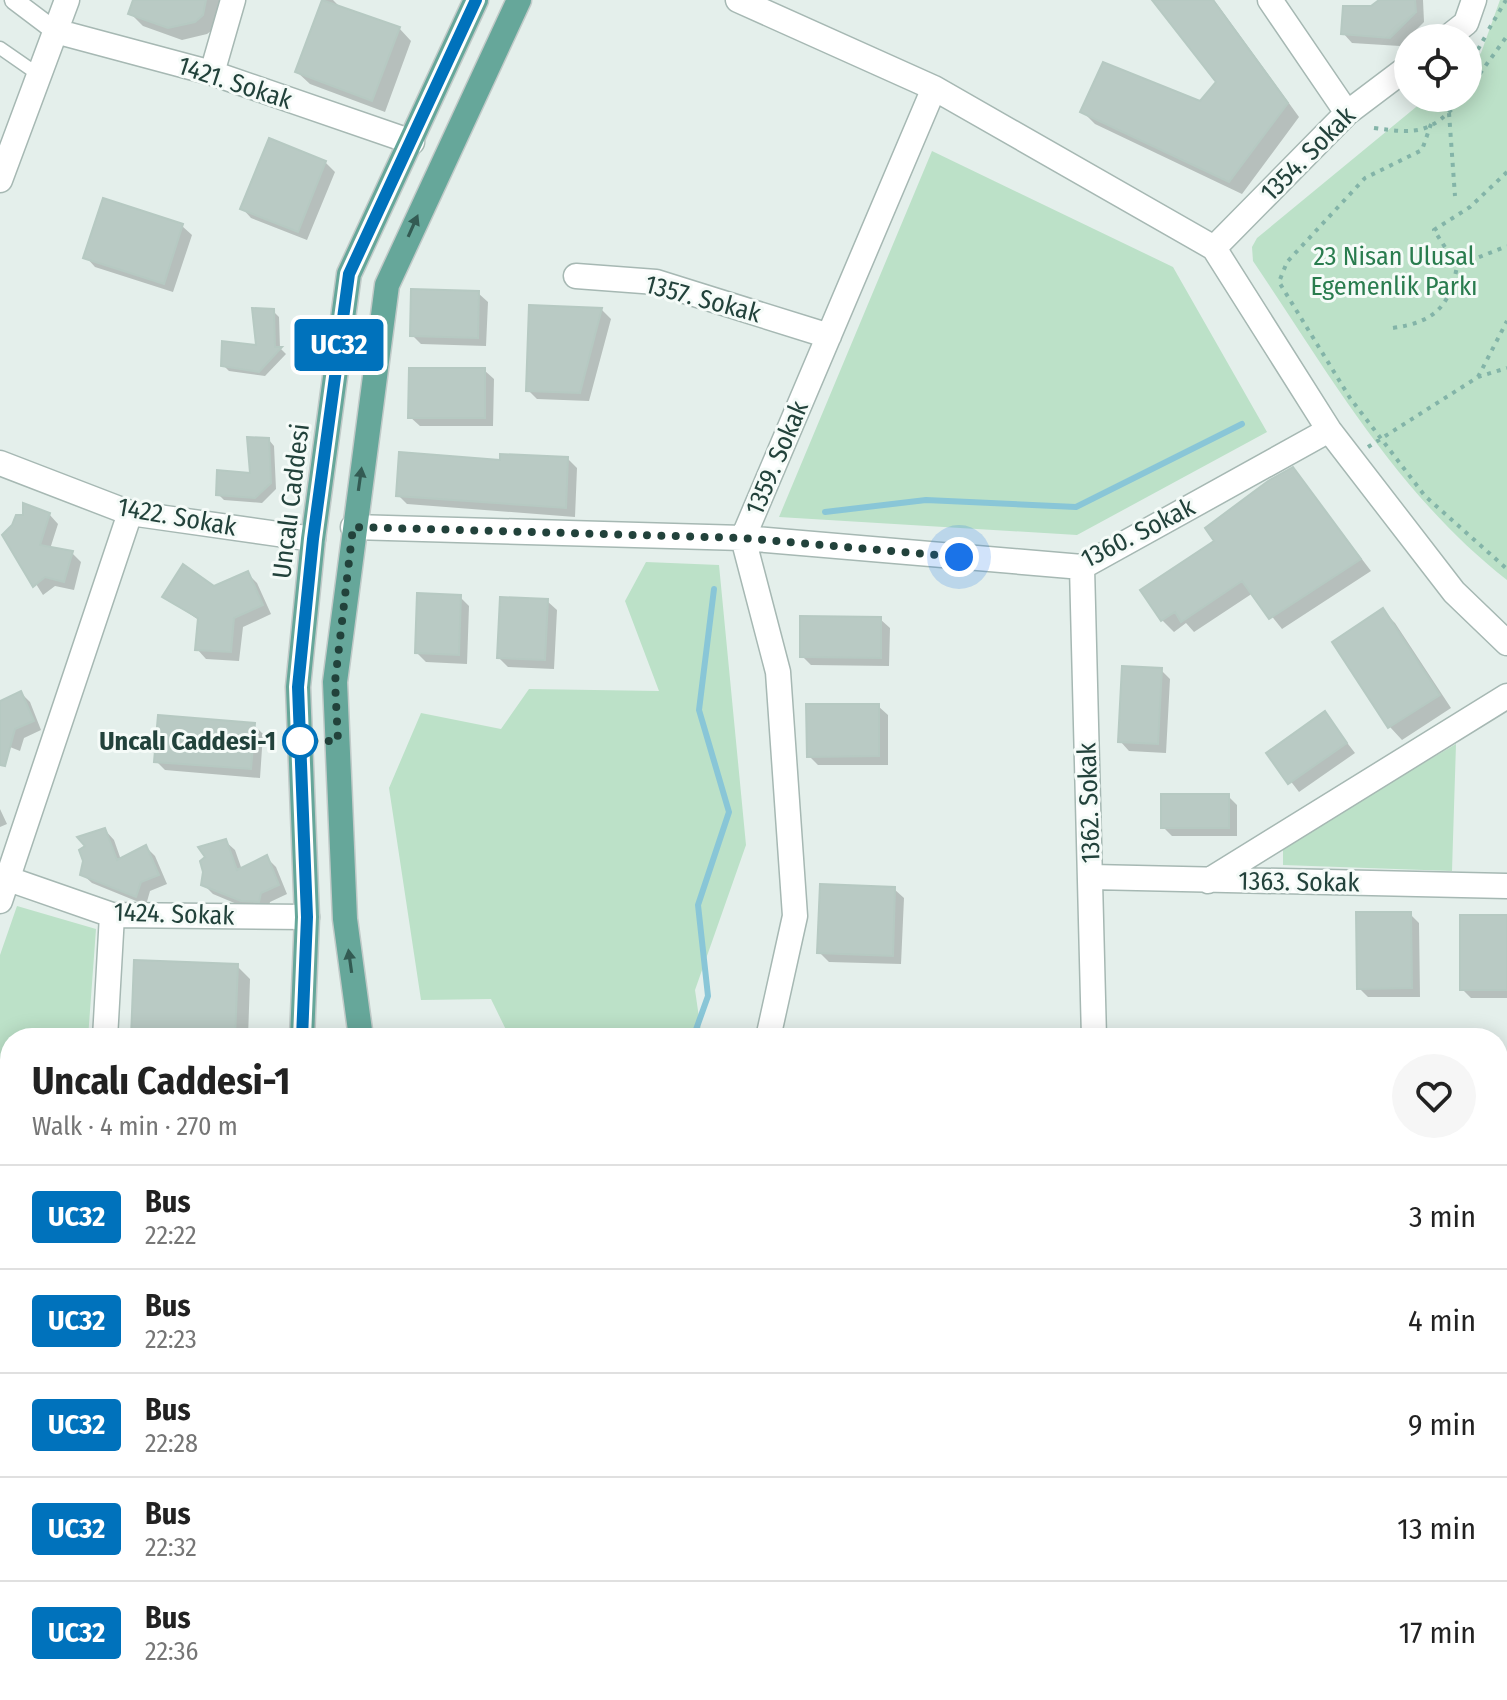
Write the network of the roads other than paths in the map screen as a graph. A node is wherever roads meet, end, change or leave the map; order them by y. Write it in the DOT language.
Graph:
graph roads {
  1 [pos="14,0"];
  2 [pos="67,0"];
  3 [pos="233,0"];
  4 [pos="476,0"];
  5 [pos="519,0"];
  6 [pos="738,0"];
  7 [pos="1270,0"];
  8 [pos="1474,0"];
  9 [pos="1465,24"];
  10 [pos="55,31"];
  11 [pos="0,48"];
  12 [pos="212,73"];
  13 [pos="39,75"];
  14 [pos="1394,78"];
  15 [pos="934,88"];
  16 [pos="1347,113"];
  17 [pos="412,142"];
  18 [pos="0,180"];
  19 [pos="1214,248"];
  20 [pos="576,276"];
  21 [pos="829,336"];
  22 [pos="1329,430"];
  23 [pos="0,463"];
  24 [pos="130,513"];
  25 [pos="353,527"];
  26 [pos="743,538"];
  27 [pos="313,539"];
  28 [pos="1082,567"];
  29 [pos="1507,643"];
  30 [pos="1507,696"];
  31 [pos="1092,877"];
  32 [pos="1208,881"];
  33 [pos="3,885"];
  34 [pos="1507,886"];
  35 [pos="112,915"];
  36 [pos="307,917"];
  37 [pos="106,1028"];
  38 [pos="302,1028"];
  39 [pos="360,1028"];
  40 [pos="770,1028"];
  41 [pos="1094,1028"];
  1 -- 10 [label="street"];
  2 -- 10 [label="street"];
  3 -- 12 [label="street"];
  4 -- 17 [label="main road, Uncalı Caddesi"];
  25 -- 5 [label="main road, one-way"];
  6 -- 15 [label="street"];
  7 -- 16 [label="street"];
  8 -- 9 [label="street"];
  10 -- 12 [label="street, 1421. Sokak"];
  10 -- 13 [label="street"];
  11 -- 13 [label="lane"];
  12 -- 17 [label="street, 1421. Sokak"];
  13 -- 18 [label="street"];
  14 -- 16 [label="street, 1354. Sokak"];
  15 -- 19 [label="street"];
  15 -- 21 [label="street, 1359. Sokak"];
  16 -- 19 [label="street, 1354. Sokak"];
  17 -- 27 [label="main road, Uncalı Caddesi"];
  19 -- 22 [label="street"];
  20 -- 21 [label="street, 1357. Sokak"];
  21 -- 26 [label="street, 1359. Sokak"];
  22 -- 28 [label="street, 1360. Sokak"];
  22 -- 29 [label="street"];
  23 -- 24 [label="street, 1422. Sokak"];
  24 -- 27 [label="street, 1422. Sokak"];
  24 -- 33 [label="street"];
  25 -- 26 [label="street, 1360. Sokak"];
  39 -- 25 [label="main road, one-way"];
  26 -- 28 [label="street, 1360. Sokak"];
  26 -- 40 [label="street, 1359. Sokak"];
  27 -- 36 [label="main road, Uncalı Caddesi"];
  28 -- 31 [label="street, 1362. Sokak"];
  30 -- 32 [label="street"];
  31 -- 32 [label="street, 1363. Sokak"];
  31 -- 41 [label="street, 1362. Sokak"];
  32 -- 34 [label="street, 1363. Sokak"];
  33 -- 35 [label="street, 1424. Sokak"];
  35 -- 36 [label="street, 1424. Sokak"];
  35 -- 37 [label="street"];
  36 -- 38 [label="main road, Uncalı Caddesi"];
}
